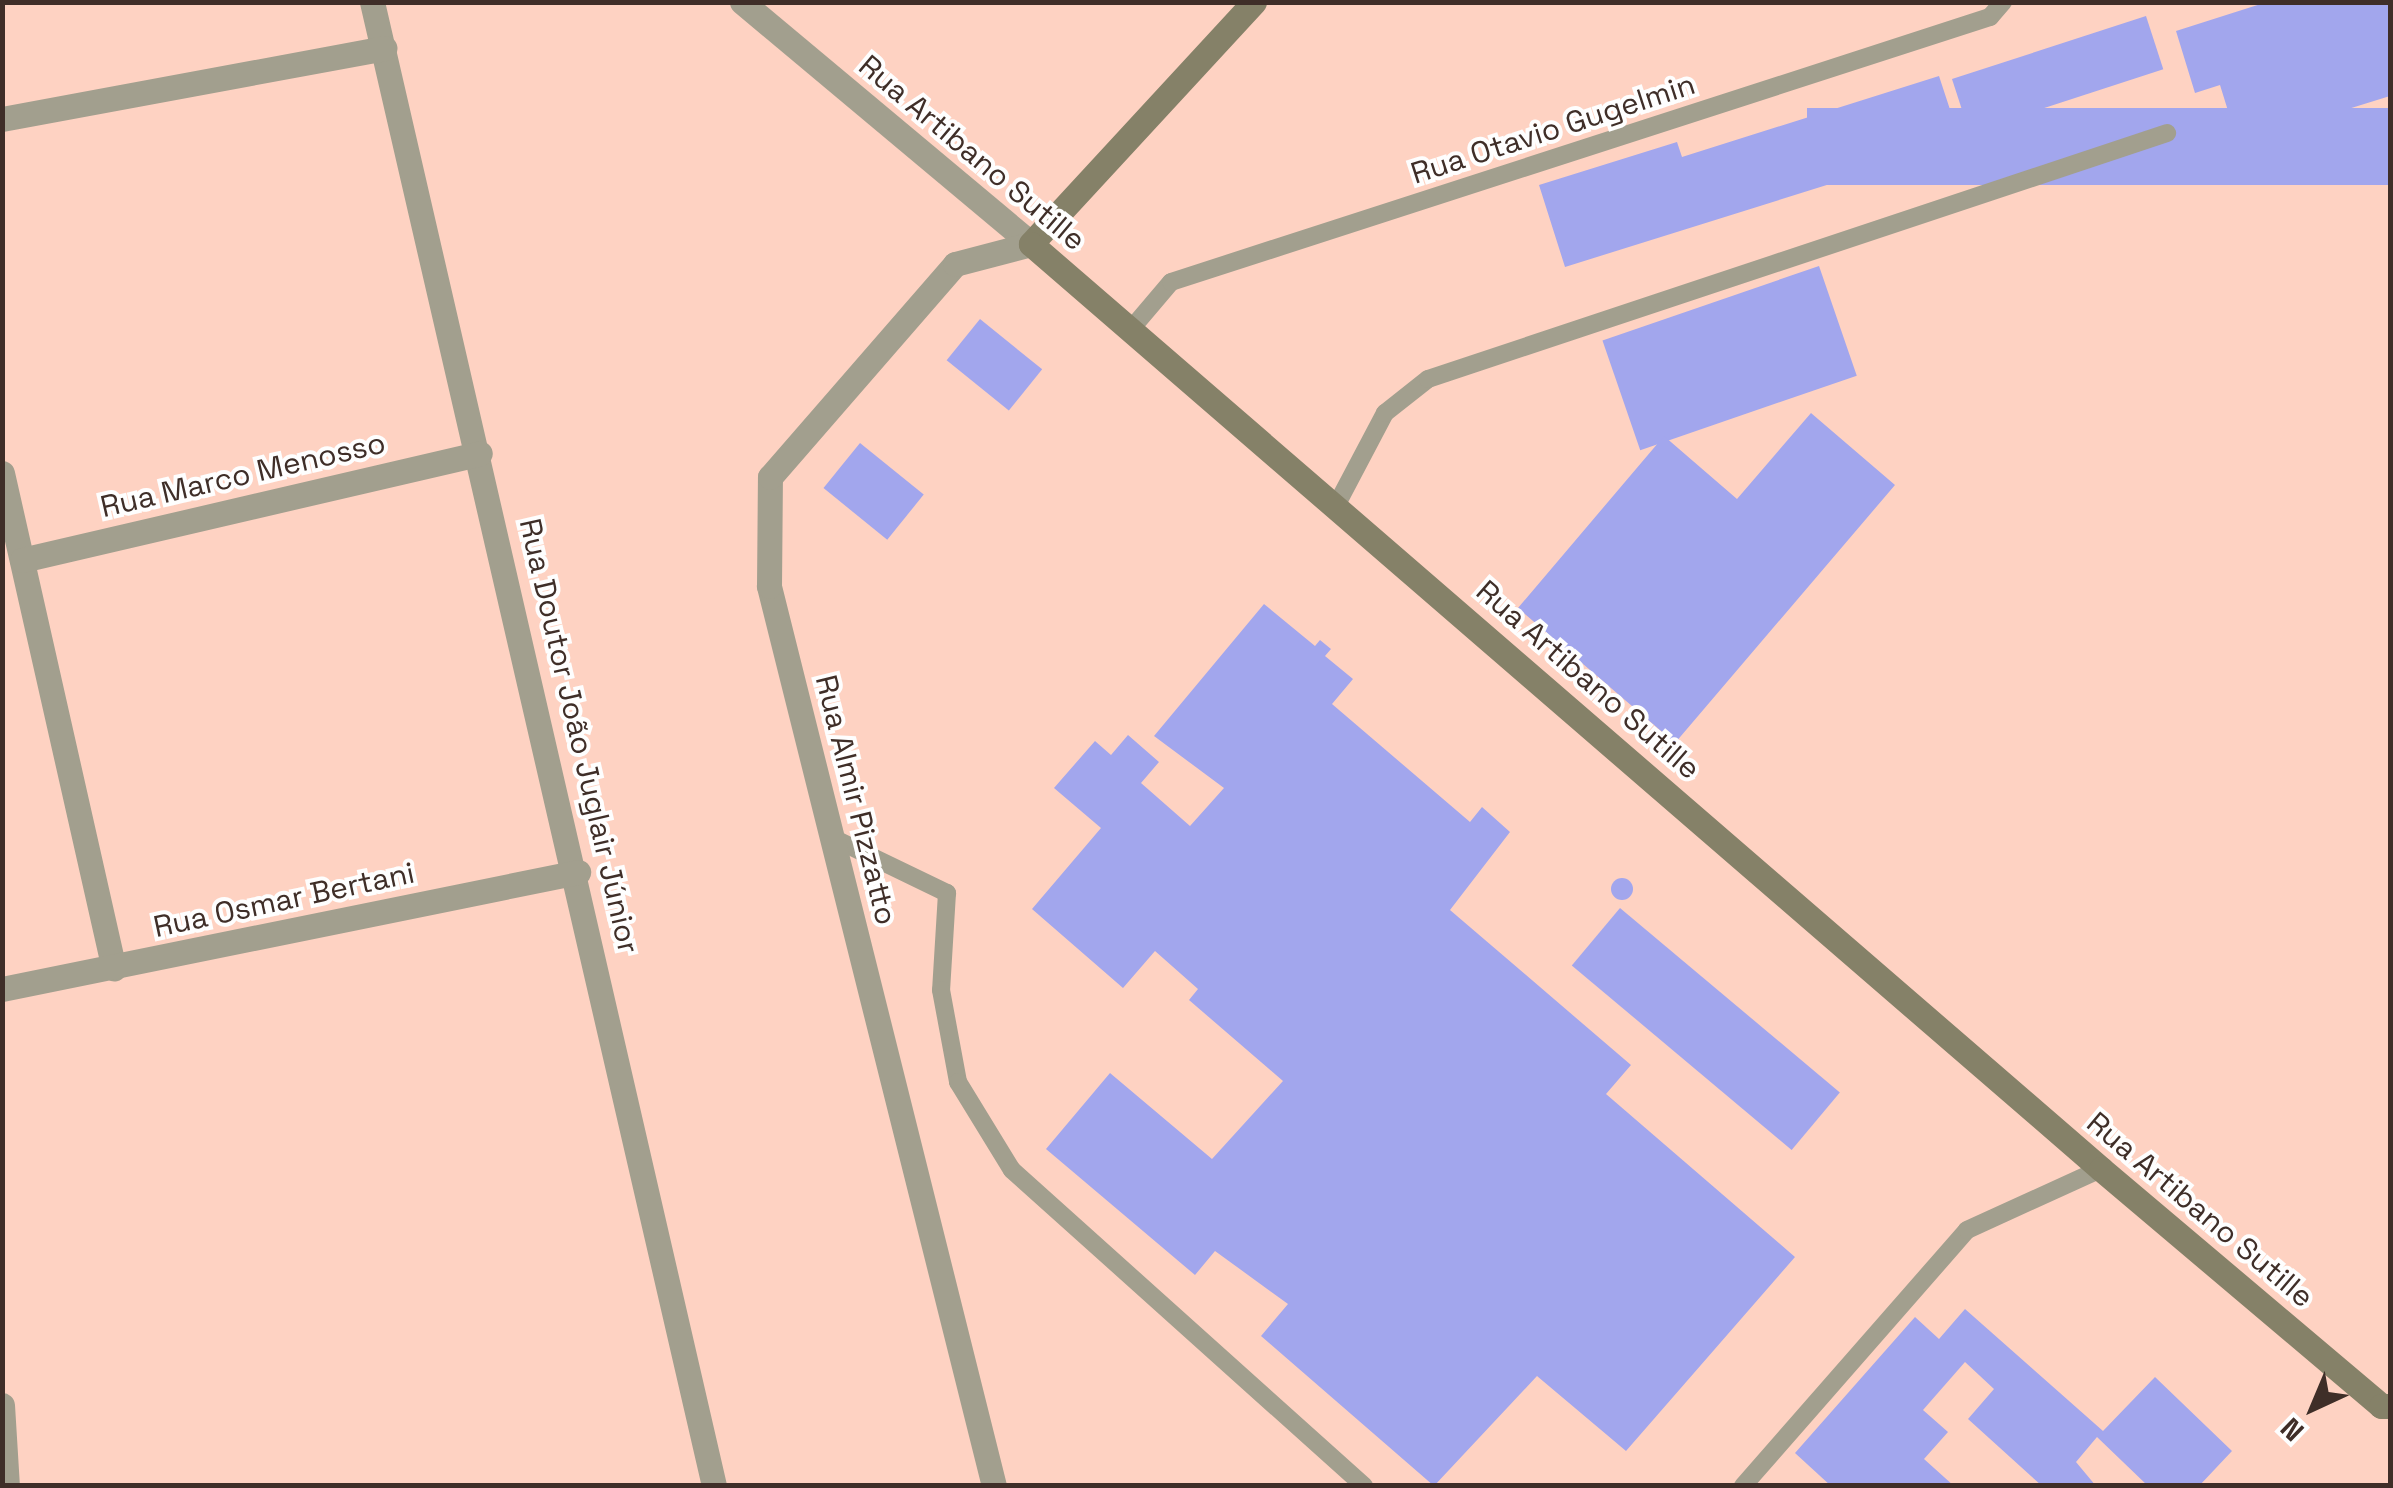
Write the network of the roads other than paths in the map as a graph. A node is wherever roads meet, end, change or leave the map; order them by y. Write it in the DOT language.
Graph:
graph roads {
  1 [pos="372,2"];
  2 [pos="742,2"];
  3 [pos="1254,2"];
  4 [pos="2003,2"];
  5 [pos="384,48"];
  6 [pos="2,119"];
  7 [pos="2166,133"];
  8 [pos="1031,244"];
  9 [pos="1132,328"];
  10 [pos="480,454"];
  11 [pos="2,472"];
  12 [pos="1336,504"];
  13 [pos="22,560"];
  14 [pos="831,837"];
  15 [pos="578,872"];
  16 [pos="114,969"];
  17 [pos="2,990"];
  18 [pos="2101,1169"];
  19 [pos="2,1405"];
  20 [pos="2390,1406"];
  21 [pos="7,1486"];
  22 [pos="714,1486"];
  23 [pos="994,1486"];
  24 [pos="1364,1486"];
  25 [pos="1743,1486"];
  1 -- 5 [label="street, Rua Doutor João Juglair Júnior"];
  2 -- 8 [label="street, Rua Artibano Sutille"];
  3 -- 8 [label="main road"];
  4 -- 9 [label="lane, Rua Otavio Gugelmin"];
  5 -- 6 [label="street"];
  5 -- 10 [label="street, Rua Doutor João Juglair Júnior"];
  7 -- 12 [label="lane"];
  8 -- 9 [label="main road, Rua Artibano Sutille"];
  8 -- 14 [label="street, Rua Almir Pizzatto"];
  9 -- 12 [label="main road, Rua Artibano Sutille"];
  10 -- 13 [label="street, Rua Marco Menosso"];
  10 -- 15 [label="street, Rua Doutor João Juglair Júnior"];
  11 -- 13 [label="street"];
  12 -- 18 [label="main road, Rua Artibano Sutille"];
  13 -- 16 [label="street"];
  14 -- 23 [label="street, Rua Almir Pizzatto"];
  14 -- 24 [label="lane"];
  15 -- 16 [label="street, Rua Osmar Bertani"];
  15 -- 22 [label="street, Rua Doutor João Juglair Júnior"];
  16 -- 17 [label="street, Rua Osmar Bertani"];
  18 -- 20 [label="main road, Rua Artibano Sutille"];
  18 -- 25 [label="lane"];
  19 -- 21 [label="street"];
}
